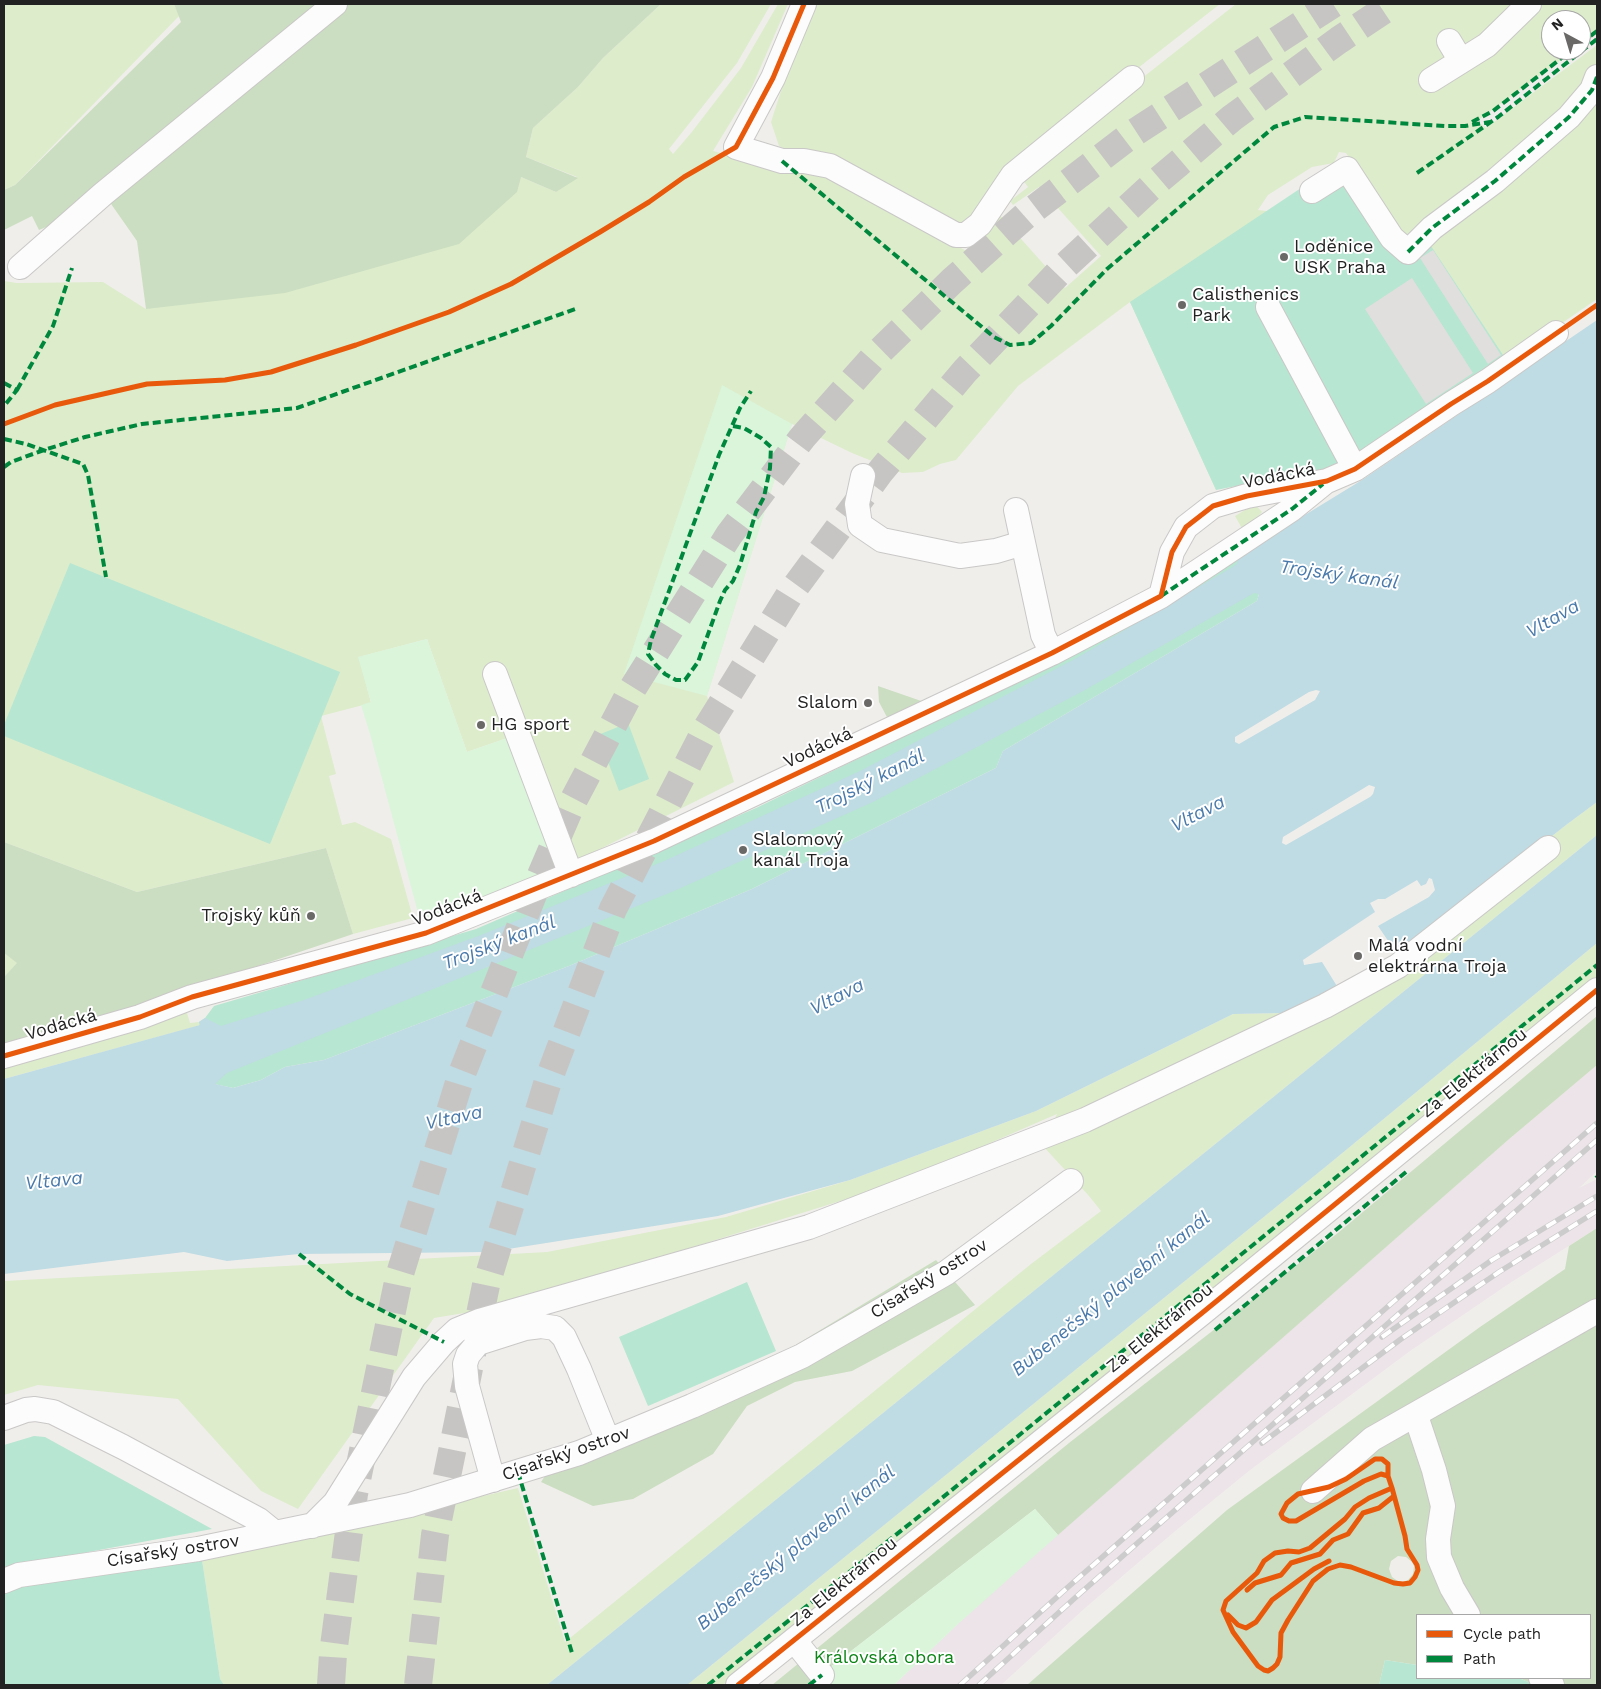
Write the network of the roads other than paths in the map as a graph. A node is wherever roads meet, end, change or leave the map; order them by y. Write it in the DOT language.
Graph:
graph roads {
  1 [pos="336,4"];
  2 [pos="804,4"];
  3 [pos="1529,4"];
  4 [pos="1132,78"];
  5 [pos="1597,78"];
  6 [pos="1431,80"];
  7 [pos="1312,191"];
  8 [pos="20,267"];
  9 [pos="1268,307"];
  10 [pos="1556,333"];
  11 [pos="1355,469"];
  12 [pos="862,476"];
  13 [pos="1326,481"];
  14 [pos="1016,510"];
  15 [pos="1023,543"];
  16 [pos="1161,596"];
  17 [pos="1052,653"];
  18 [pos="495,674"];
  19 [pos="1548,848"];
  20 [pos="571,874"];
  21 [pos="1597,990"];
  22 [pos="4,1056"];
  23 [pos="1071,1182"];
  24 [pos="1597,1311"];
  25 [pos="1416,1416"];
  26 [pos="4,1418"];
  27 [pos="608,1441"];
  28 [pos="492,1480"];
  29 [pos="1313,1491"];
  30 [pos="312,1526"];
  31 [pos="275,1534"];
  32 [pos="4,1580"];
  33 [pos="1467,1614"];
  34 [pos="794,1640"];
  35 [pos="822,1675"];
  36 [pos="738,1685"];
  1 -- 8 [label="street"];
  2 -- 4 [label="street"];
  3 -- 6 [label="street"];
  5 -- 7 [label="street"];
  9 -- 11 [label="street"];
  10 -- 11 [label="street, Vodácká"];
  11 -- 13 [label="street, Vodácká"];
  12 -- 15 [label="street"];
  13 -- 16 [label="street, Vodácká"];
  13 -- 16 [label="street, Vodácká"];
  14 -- 15 [label="street"];
  15 -- 17 [label="street"];
  16 -- 17 [label="street, Vodácká"];
  17 -- 20 [label="street, Vodácká"];
  18 -- 20 [label="street"];
  19 -- 30 [label="street"];
  20 -- 22 [label="street, Vodácká"];
  21 -- 34 [label="street, Za Elektrárnou"];
  23 -- 27 [label="street, Císařský ostrov"];
  24 -- 25 [label="street"];
  25 -- 29 [label="street"];
  25 -- 33 [label="street"];
  26 -- 31 [label="street"];
  27 -- 28 [label="street, Císařský ostrov"];
  27 -- 28 [label="street"];
  28 -- 30 [label="street, Císařský ostrov"];
  30 -- 31 [label="street, Císařský ostrov"];
  31 -- 32 [label="street, Císařský ostrov"];
  34 -- 35 [label="street"];
  34 -- 36 [label="street, Za Elektrárnou"];
}
